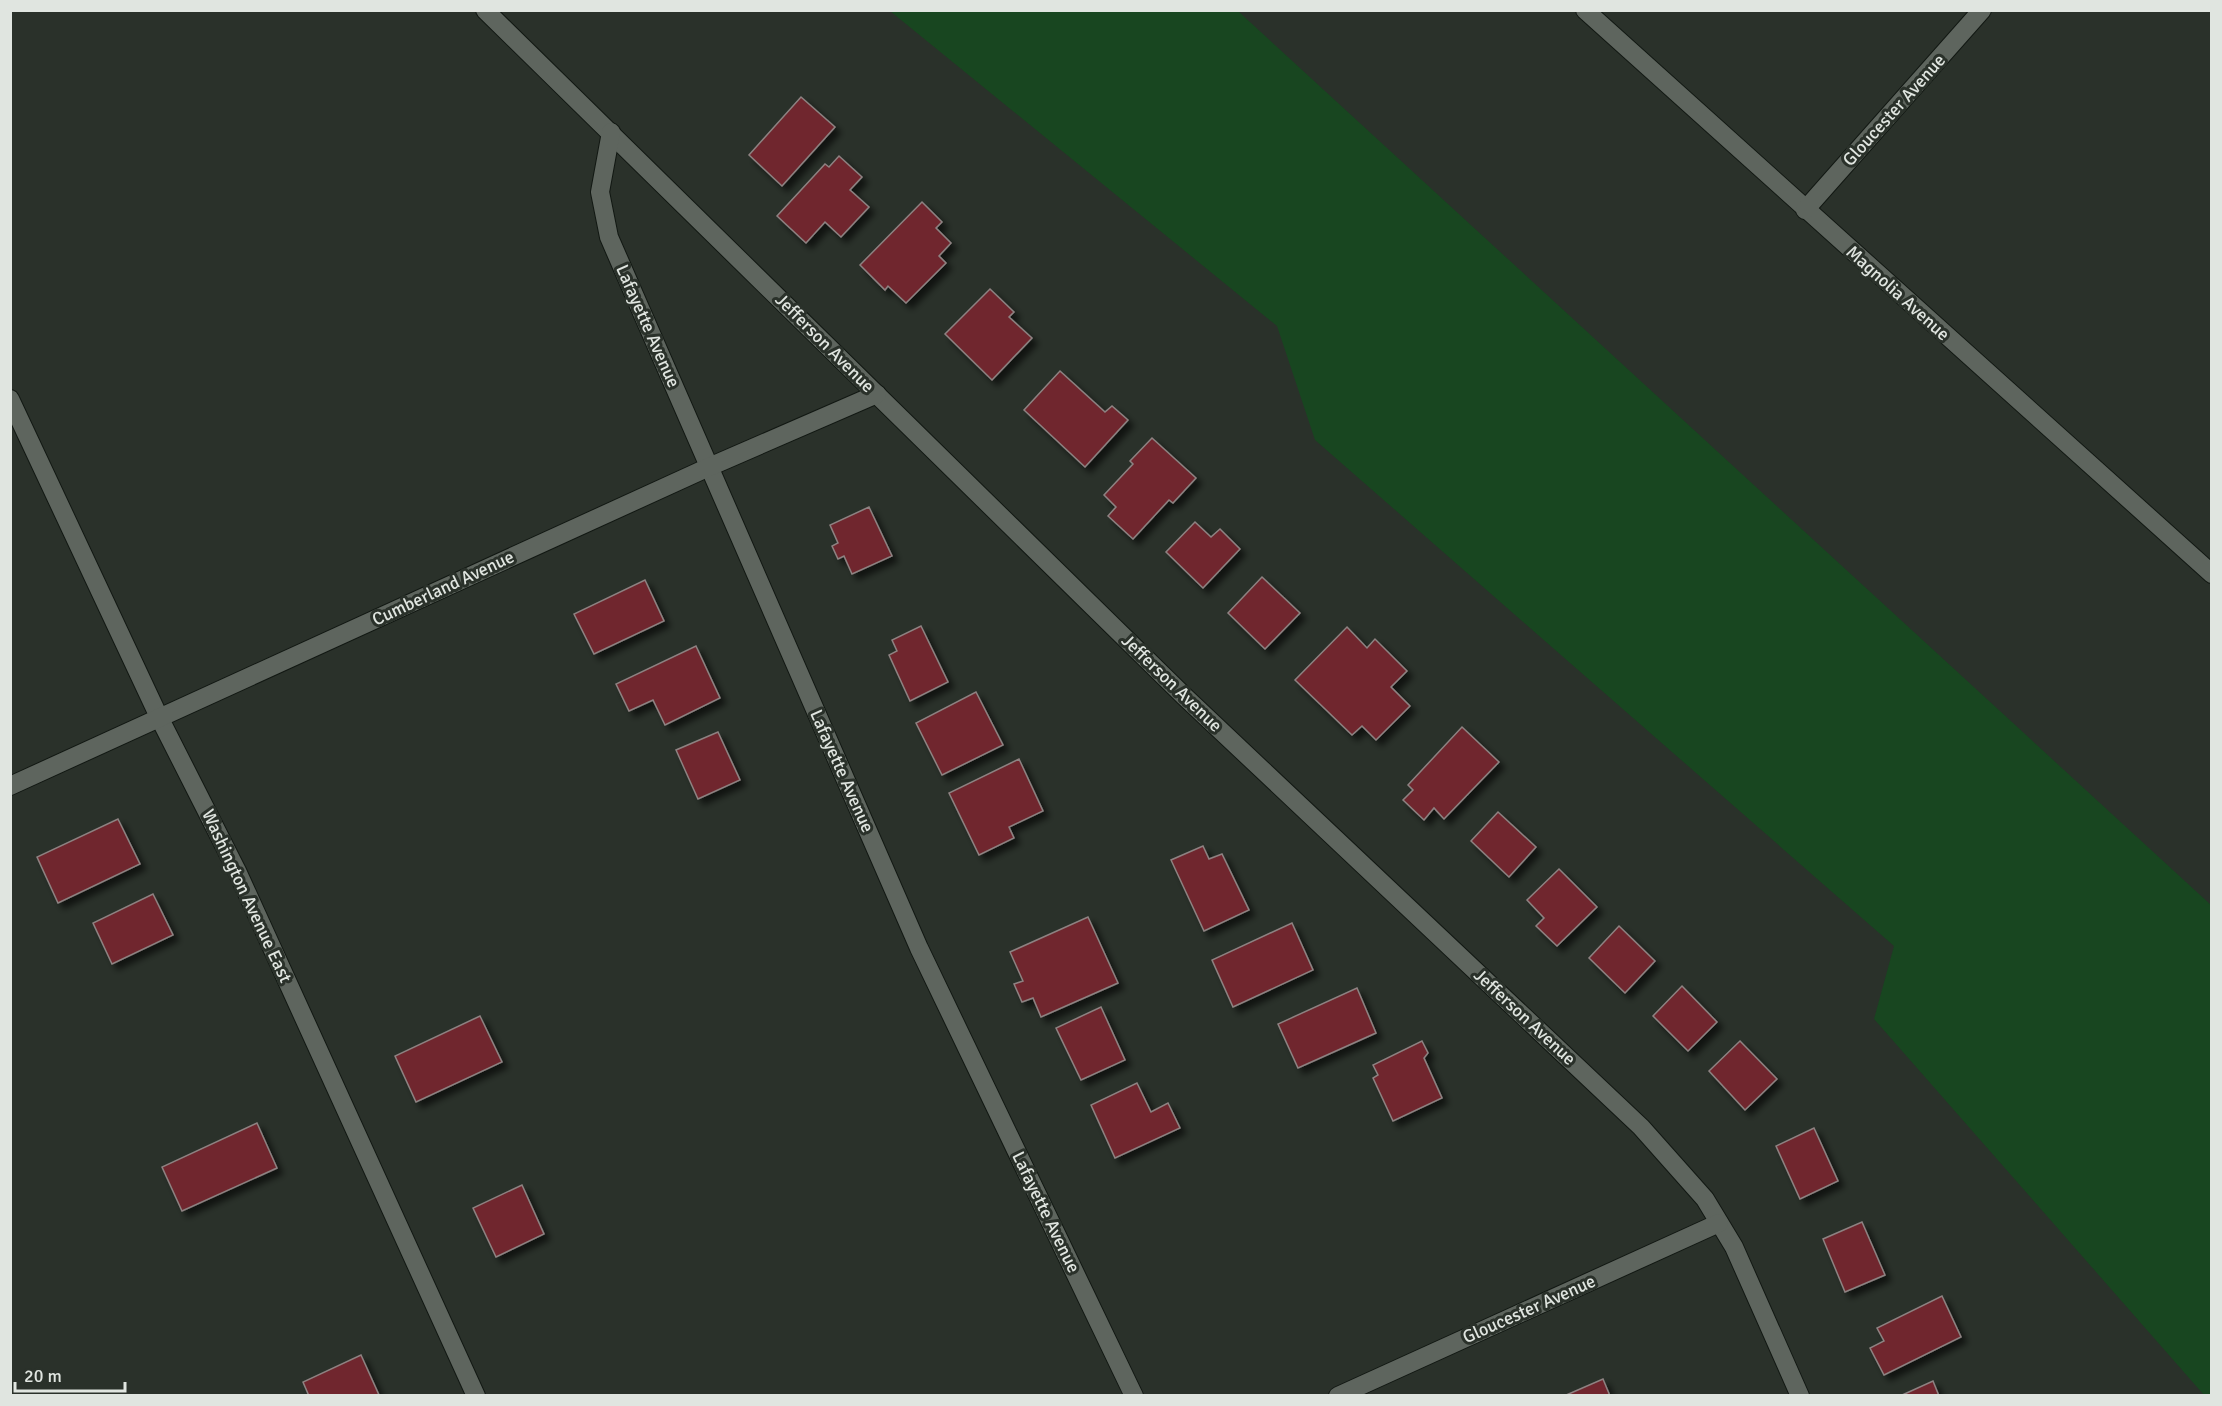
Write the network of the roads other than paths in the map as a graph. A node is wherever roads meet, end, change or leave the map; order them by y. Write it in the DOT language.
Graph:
graph roads {
  1 [pos="484,10"];
  2 [pos="1585,10"];
  3 [pos="1982,10"];
  4 [pos="611,132"];
  5 [pos="1805,210"];
  6 [pos="877,394"];
  7 [pos="10,399"];
  8 [pos="709,467"];
  9 [pos="2211,574"];
  10 [pos="159,717"];
  11 [pos="10,786"];
  12 [pos="1719,1223"];
  13 [pos="476,1395"];
  14 [pos="1134,1395"];
  15 [pos="1338,1395"];
  16 [pos="1800,1395"];
  1 -- 4 [label="street, Jefferson Avenue"];
  2 -- 5 [label="street, Magnolia Avenue"];
  3 -- 5 [label="street, Gloucester Avenue"];
  4 -- 6 [label="street, Jefferson Avenue"];
  4 -- 8 [label="street, Lafayette Avenue"];
  5 -- 9 [label="street, Magnolia Avenue"];
  6 -- 8 [label="street, Cumberland Avenue"];
  6 -- 12 [label="street, Jefferson Avenue"];
  7 -- 10 [label="street, Washington Avenue East"];
  8 -- 10 [label="street, Cumberland Avenue"];
  8 -- 14 [label="street, Lafayette Avenue"];
  10 -- 11 [label="street, Cumberland Avenue"];
  10 -- 13 [label="street, Washington Avenue East"];
  12 -- 15 [label="street, Gloucester Avenue"];
  12 -- 16 [label="street, Jefferson Avenue"];
}
